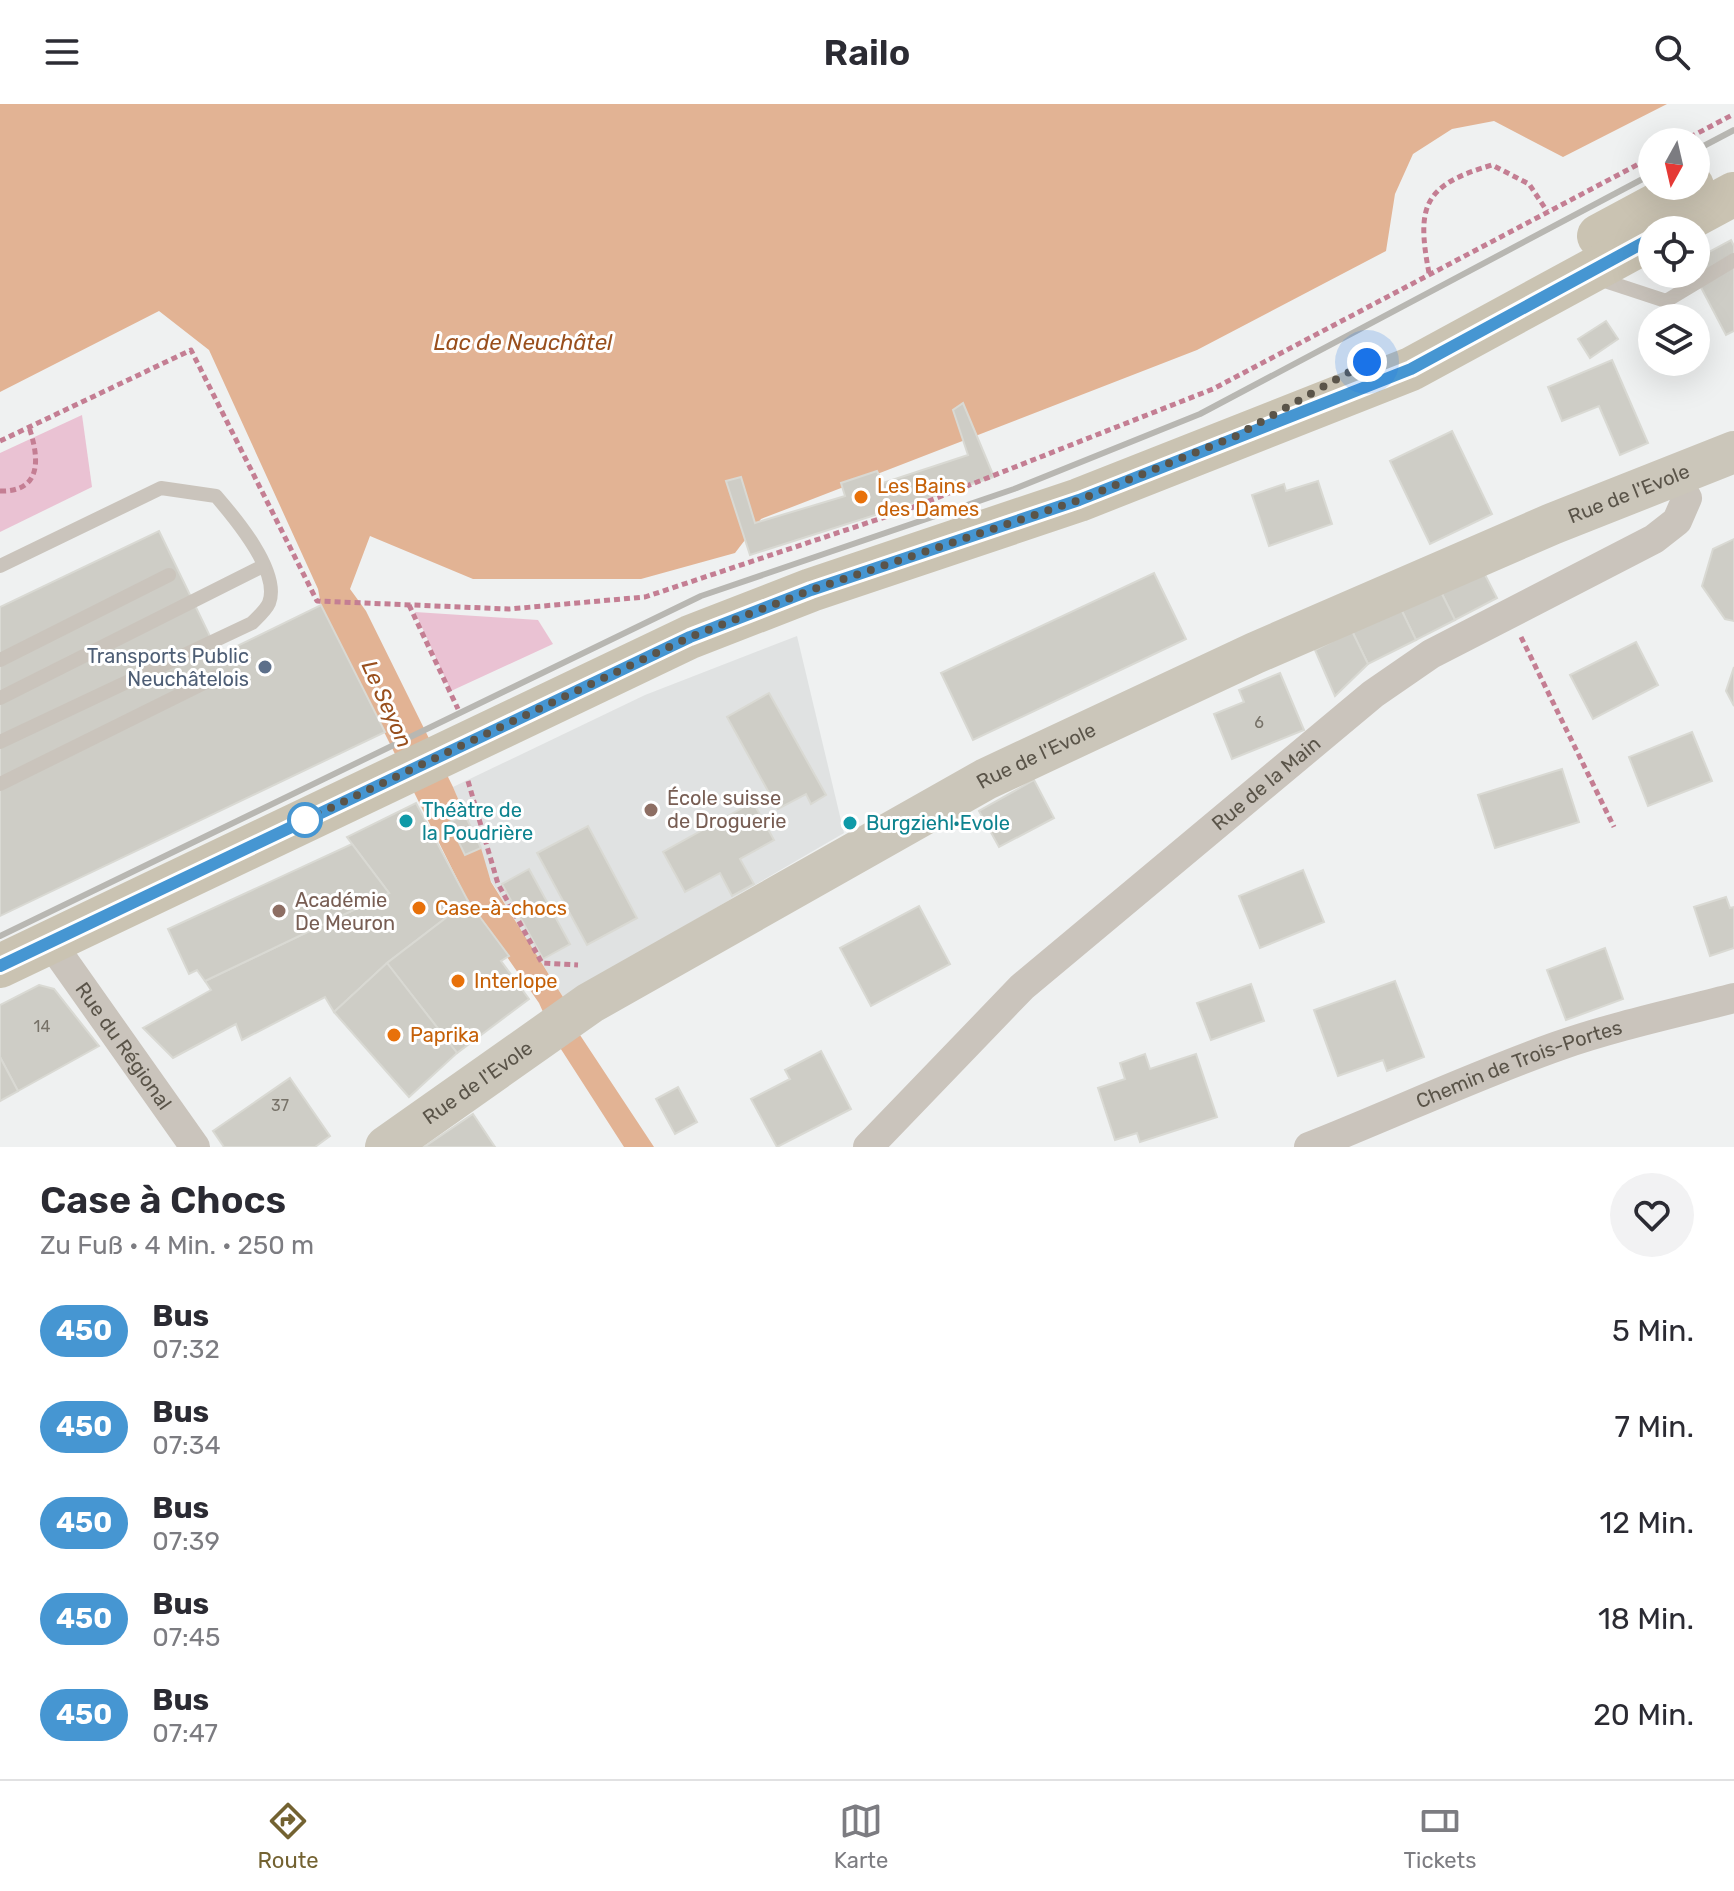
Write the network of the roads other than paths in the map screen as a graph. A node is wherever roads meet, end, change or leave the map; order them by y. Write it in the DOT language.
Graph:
graph roads {
  1 [pos="1734,164"];
  2 [pos="1710,177"];
  3 [pos="1734,194"];
  4 [pos="1666,200"];
  5 [pos="1693,216"];
  6 [pos="1638,245"];
  7 [pos="1734,260"];
  8 [pos="1584,274"];
  9 [pos="1236,436"];
  10 [pos="1734,452"];
  11 [pos="1673,475"];
  12 [pos="0,566"];
  13 [pos="263,566"];
  14 [pos="169,575"];
  15 [pos="0,660"];
  16 [pos="216,677"];
  17 [pos="0,698"];
  18 [pos="0,742"];
  19 [pos="0,784"];
  20 [pos="51,943"];
  21 [pos="0,966"];
  22 [pos="1734,998"];
  23 [pos="195,1147"];
  24 [pos="386,1147"];
  25 [pos="868,1147"];
  26 [pos="1309,1147"];
  1 -- 2 [label="main road"];
  3 -- 5 [label="main road"];
  4 -- 9 [label="main road"];
  6 -- 8 [label="main road"];
  7 -- 8 [label="lane"];
  8 -- 9 [label="main road"];
  9 -- 20 [label="main road"];
  10 -- 11 [label="street, Rue de l'Evole"];
  11 -- 24 [label="street, Rue de l'Evole"];
  11 -- 25 [label="street, Rue de la Main"];
  12 -- 13 [label="lane"];
  13 -- 17 [label="lane"];
  13 -- 18 [label="lane"];
  14 -- 15 [label="lane"];
  16 -- 19 [label="lane"];
  20 -- 21 [label="main road"];
  20 -- 23 [label="street, Rue du Régional"];
  22 -- 26 [label="street, Chemin de Trois-Portes"];
}
